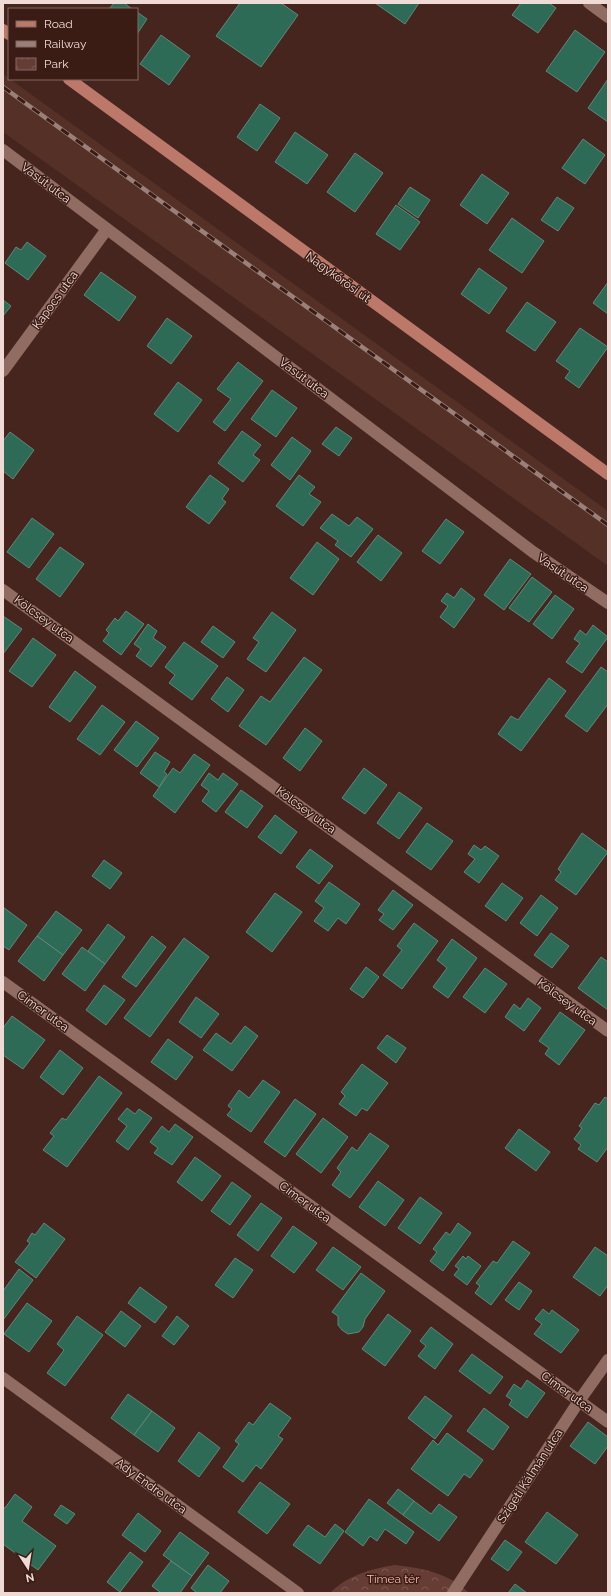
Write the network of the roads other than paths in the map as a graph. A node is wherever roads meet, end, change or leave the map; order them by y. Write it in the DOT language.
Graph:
graph roads {
  1 [pos="589,3"];
  2 [pos="608,17"];
  3 [pos="70,80"];
  4 [pos="3,150"];
  5 [pos="107,229"];
  6 [pos="3,371"];
  7 [pos="608,474"];
  8 [pos="3,590"];
  9 [pos="608,603"];
  10 [pos="3,982"];
  11 [pos="608,1031"];
  12 [pos="608,1360"];
  13 [pos="3,1378"];
  14 [pos="579,1401"];
  15 [pos="608,1422"];
  16 [pos="298,1593"];
  17 [pos="453,1593"];
  1 -- 2 [label="street"];
  3 -- 7 [label="main road, Nagykőrösi út"];
  4 -- 5 [label="street, Vasút utca"];
  5 -- 6 [label="street, Kapocs utca"];
  5 -- 9 [label="street, Vasút utca"];
  8 -- 11 [label="street, Kölcsey utca"];
  10 -- 14 [label="street, Címer utca"];
  12 -- 14 [label="street, Szigeti Kálmán utca"];
  13 -- 16 [label="street, Ady Endre utca"];
  14 -- 15 [label="street, Címer utca"];
  14 -- 17 [label="street, Szigeti Kálmán utca"];
}
